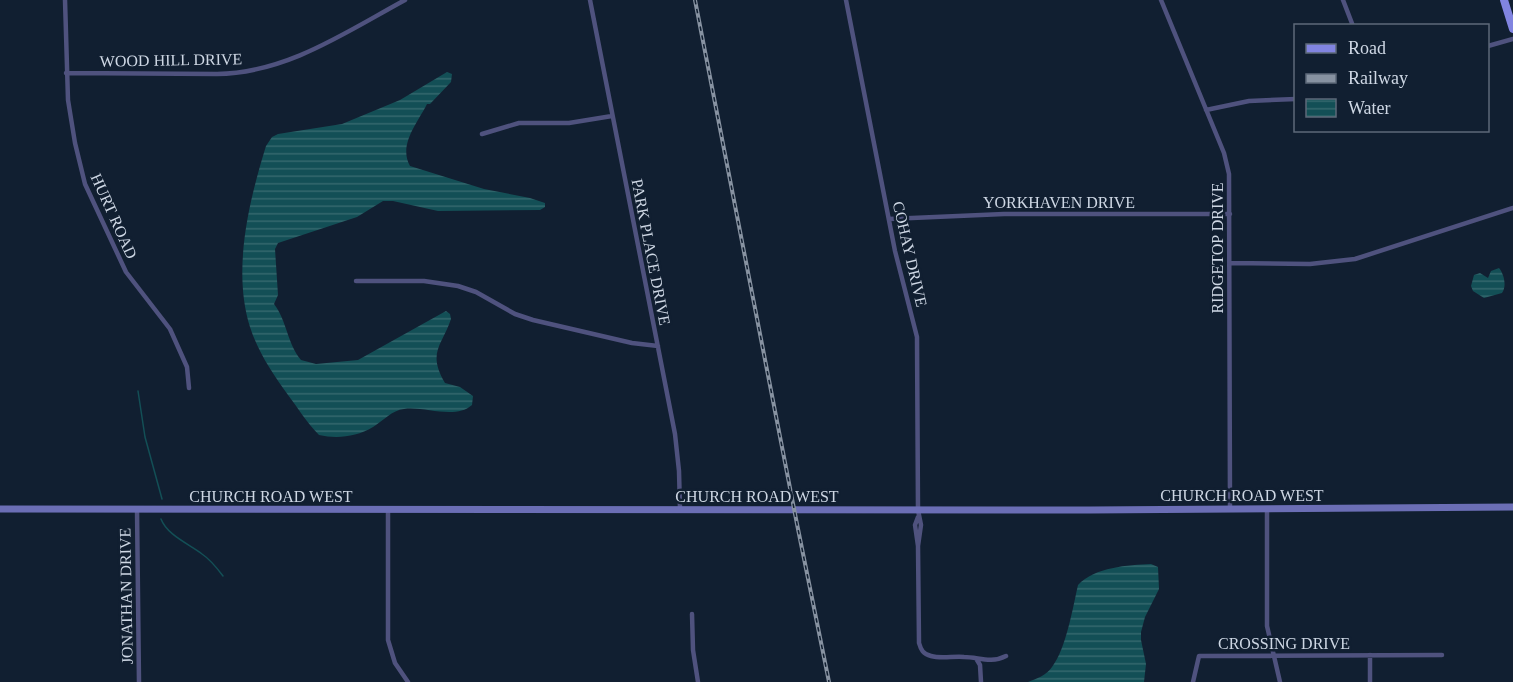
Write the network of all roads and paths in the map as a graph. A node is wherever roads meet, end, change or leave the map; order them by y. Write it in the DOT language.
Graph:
graph roads {
  1 [pos="65,0"];
  2 [pos="405,0"];
  3 [pos="590,0"];
  4 [pos="846,0"];
  5 [pos="1161,0"];
  6 [pos="1343,0"];
  7 [pos="1504,0"];
  8 [pos="1352,24"];
  9 [pos="1513,28"];
  10 [pos="1513,39"];
  11 [pos="1489,46"];
  12 [pos="66,73"];
  13 [pos="1294,99"];
  14 [pos="1206,110"];
  15 [pos="612,116"];
  16 [pos="482,134"];
  17 [pos="1513,208"];
  18 [pos="1230,214"];
  19 [pos="889,219"];
  20 [pos="1230,263"];
  21 [pos="356,281"];
  22 [pos="658,346"];
  23 [pos="189,388"];
  24 [pos="1513,507"];
  25 [pos="1230,508"];
  26 [pos="1267,508"];
  27 [pos="0,509"];
  28 [pos="137,509"];
  29 [pos="680,509"];
  30 [pos="387,510"];
  31 [pos="918,513"];
  32 [pos="692,614"];
  33 [pos="1274,655"];
  34 [pos="1370,655"];
  35 [pos="1442,655"];
  36 [pos="1006,656"];
  37 [pos="977,660"];
  38 [pos="139,682"];
  39 [pos="408,682"];
  40 [pos="698,682"];
  41 [pos="981,682"];
  42 [pos="1193,682"];
  43 [pos="1280,682"];
  44 [pos="1370,682"];
  1 -- 12 [label="street, HURT ROAD"];
  2 -- 12 [label="street, WOOD HILL DRIVE"];
  3 -- 15 [label="street, PARK PLACE DRIVE"];
  4 -- 19 [label="street, COHAY DRIVE"];
  5 -- 14 [label="street, RIDGETOP DRIVE"];
  6 -- 8 [label="street"];
  7 -- 9 [label="main road"];
  10 -- 11 [label="street"];
  12 -- 23 [label="street, HURT ROAD"];
  13 -- 14 [label="street"];
  14 -- 18 [label="street, RIDGETOP DRIVE"];
  15 -- 16 [label="street"];
  15 -- 22 [label="street, PARK PLACE DRIVE"];
  17 -- 20 [label="street"];
  18 -- 19 [label="street, YORKHAVEN DRIVE"];
  18 -- 20 [label="street, RIDGETOP DRIVE"];
  19 -- 31 [label="street, COHAY DRIVE"];
  20 -- 25 [label="street, RIDGETOP DRIVE"];
  21 -- 22 [label="street"];
  22 -- 29 [label="street, PARK PLACE DRIVE"];
  24 -- 26 [label="street, CHURCH ROAD WEST"];
  25 -- 26 [label="street, CHURCH ROAD WEST"];
  25 -- 31 [label="street, CHURCH ROAD WEST"];
  26 -- 33 [label="street"];
  27 -- 28 [label="street, CHURCH ROAD WEST"];
  28 -- 30 [label="street, CHURCH ROAD WEST"];
  28 -- 38 [label="street, JONATHAN DRIVE"];
  29 -- 30 [label="street, CHURCH ROAD WEST"];
  29 -- 31 [label="street, CHURCH ROAD WEST"];
  30 -- 39 [label="street"];
  31 -- 37 [label="street, COHAY DRIVE"];
  32 -- 40 [label="street"];
  33 -- 34 [label="street, CROSSING DRIVE"];
  33 -- 42 [label="street, CROSSING DRIVE"];
  33 -- 43 [label="street"];
  34 -- 35 [label="street, CROSSING DRIVE"];
  34 -- 44 [label="street"];
  36 -- 37 [label="street"];
  37 -- 41 [label="street"];
}
